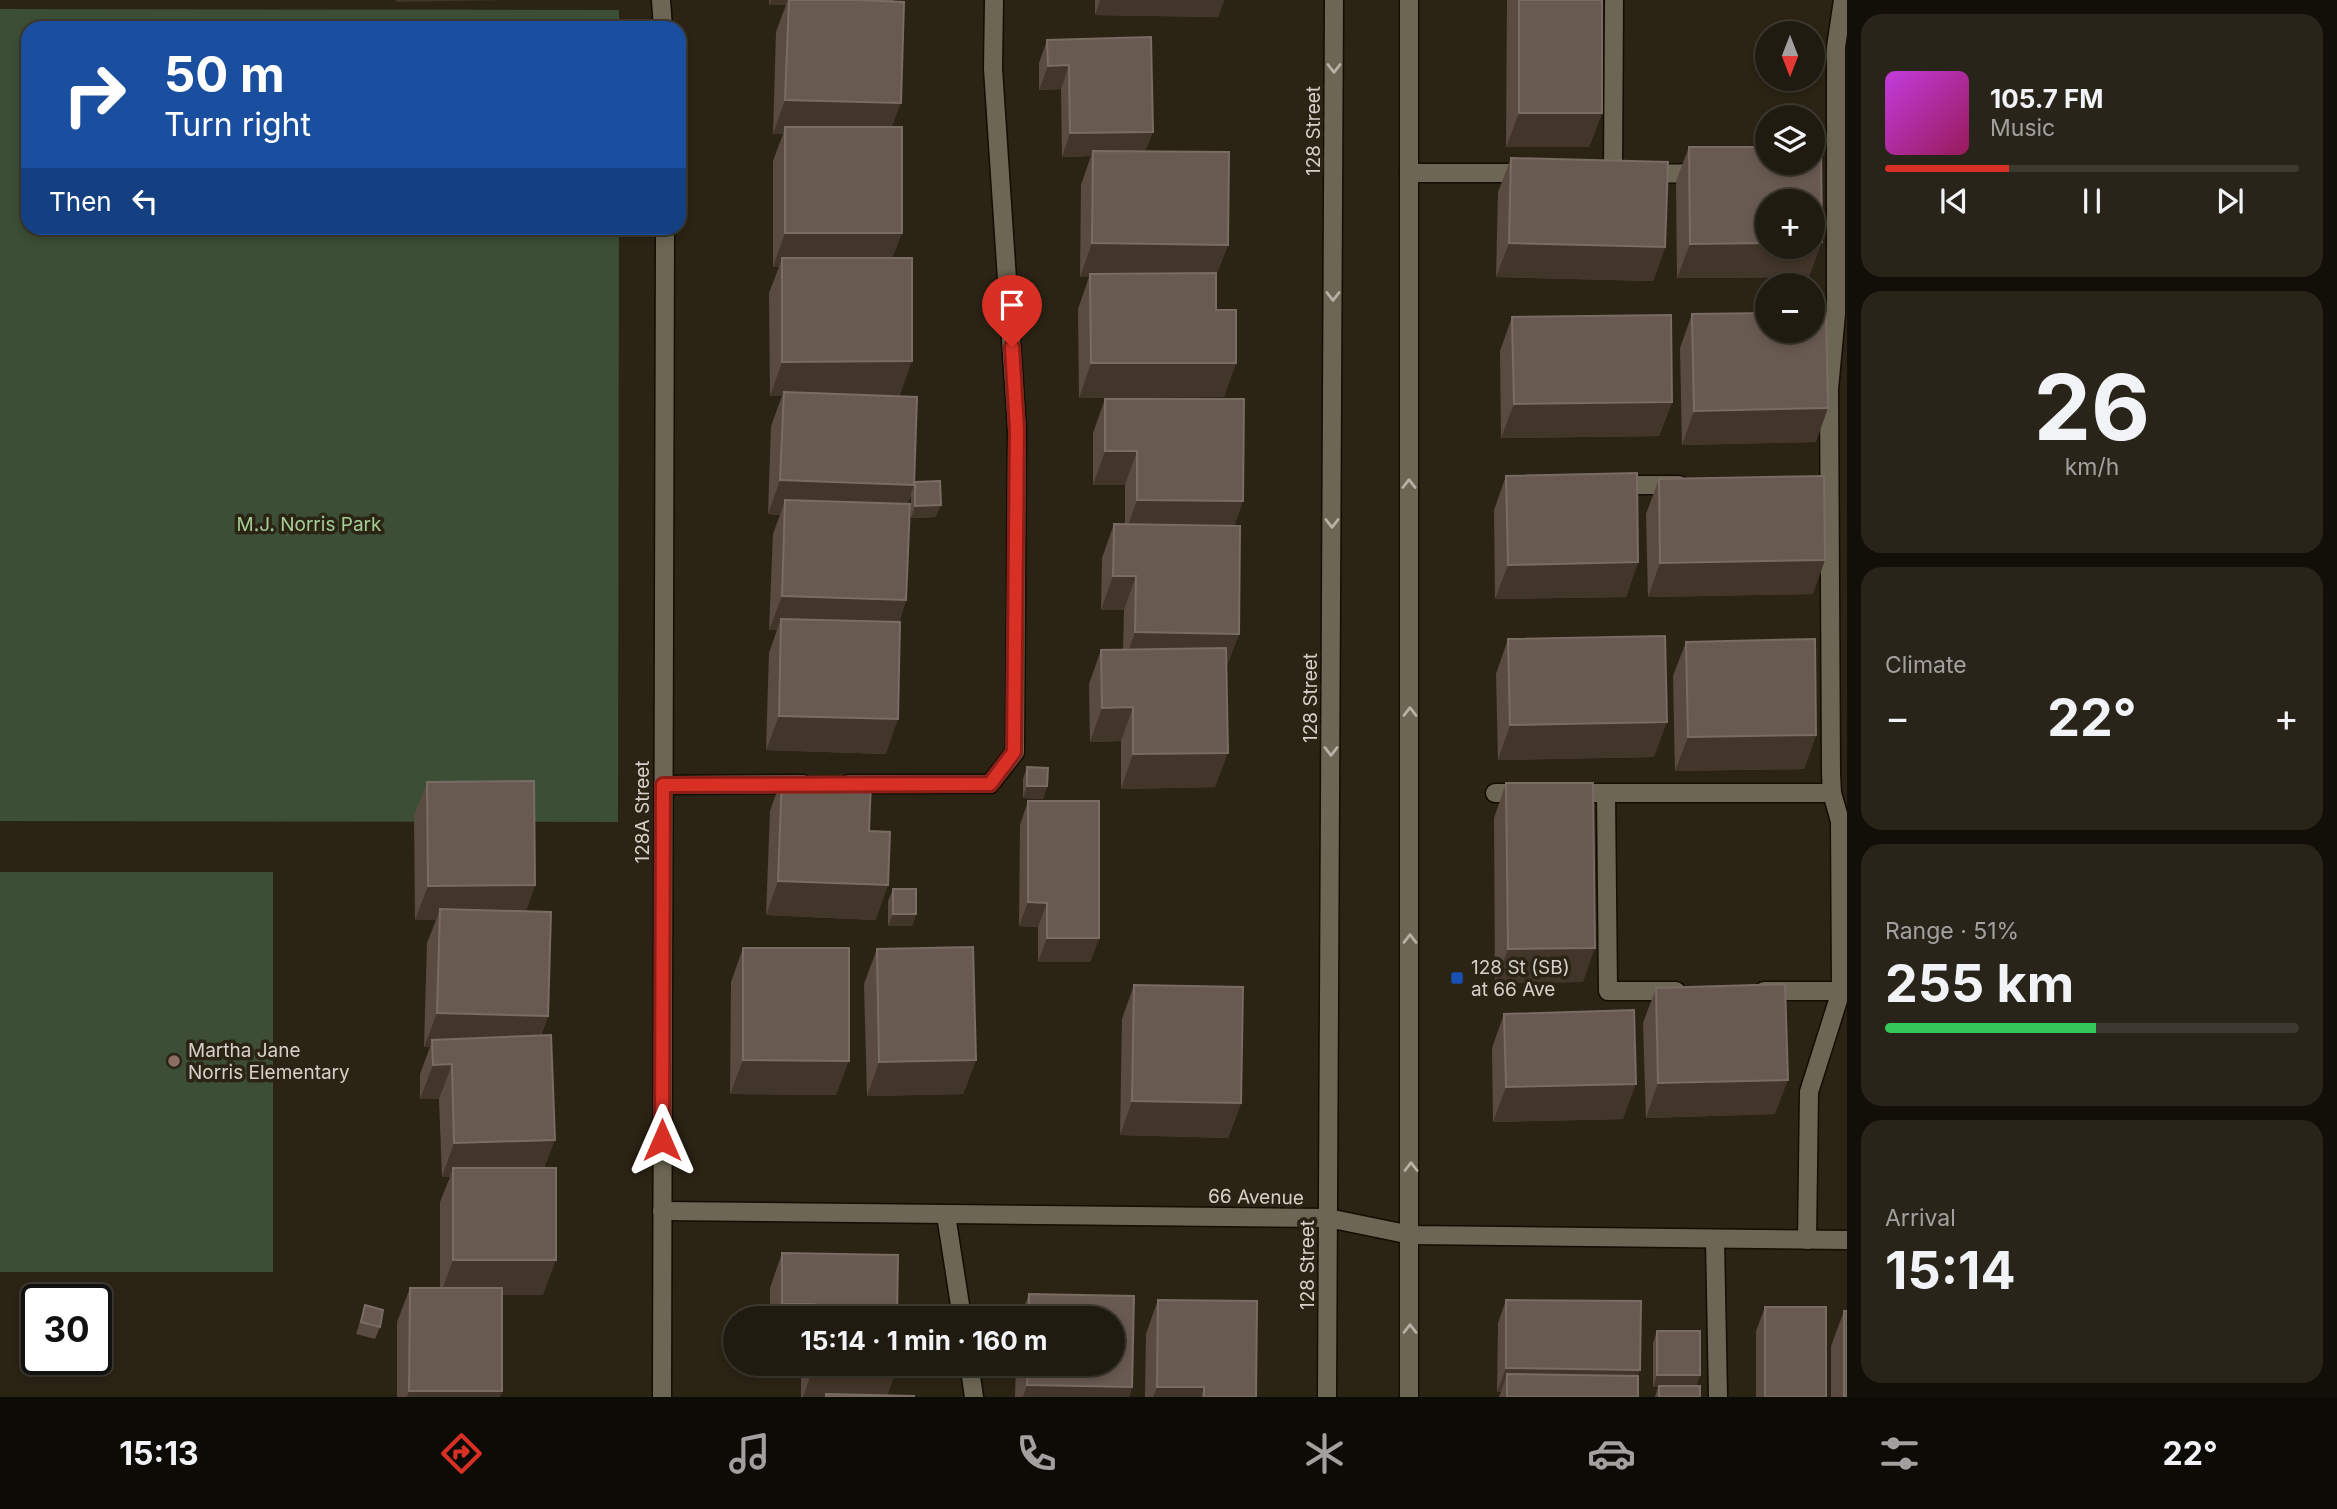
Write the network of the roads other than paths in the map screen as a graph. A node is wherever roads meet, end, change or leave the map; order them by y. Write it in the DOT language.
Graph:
graph roads {
  1 [pos="661,0"];
  2 [pos="994,0"];
  3 [pos="1334,0"];
  4 [pos="1614,0"];
  5 [pos="1843,0"];
  6 [pos="1408,4"];
  7 [pos="662,21"];
  8 [pos="1409,173"];
  9 [pos="1547,173"];
  10 [pos="1724,173"];
  11 [pos="665,235"];
  12 [pos="1596,485"];
  13 [pos="1692,485"];
  14 [pos="663,785"];
  15 [pos="1494,793"];
  16 [pos="1536,793"];
  17 [pos="1578,793"];
  18 [pos="1606,793"];
  19 [pos="1832,793"];
  20 [pos="1690,991"];
  21 [pos="1745,991"];
  22 [pos="1841,991"];
  23 [pos="662,1212"];
  24 [pos="946,1214"];
  25 [pos="1328,1218"];
  26 [pos="1410,1235"];
  27 [pos="1715,1239"];
  28 [pos="1807,1240"];
  29 [pos="1847,1240"];
  30 [pos="960,1306"];
  31 [pos="971,1376"];
  32 [pos="662,1397"];
  33 [pos="974,1397"];
  34 [pos="1328,1397"];
  35 [pos="1409,1397"];
  36 [pos="1718,1397"];
  1 -- 7 [label="main road"];
  2 -- 14 [label="main road"];
  3 -- 25 [label="main road, 128 Street, one-way"];
  4 -- 10 [label="main road"];
  5 -- 19 [label="main road"];
  6 -- 8 [label="main road"];
  8 -- 9 [label="main road"];
  26 -- 8 [label="main road, one-way"];
  11 -- 14 [label="main road, 128A Street"];
  12 -- 13 [label="main road"];
  14 -- 23 [label="main road, 128A Street"];
  15 -- 16 [label="main road"];
  17 -- 18 [label="main road"];
  18 -- 19 [label="main road"];
  18 -- 20 [label="main road"];
  19 -- 22 [label="main road"];
  21 -- 22 [label="main road"];
  22 -- 28 [label="main road"];
  23 -- 24 [label="main road, 66 Avenue"];
  23 -- 32 [label="main road, 128A Street"];
  24 -- 25 [label="main road, 66 Avenue"];
  24 -- 30 [label="main road"];
  25 -- 26 [label="main road, 66 Avenue"];
  25 -- 34 [label="main road, 128 Street"];
  26 -- 27 [label="main road, 66 Avenue"];
  35 -- 26 [label="main road, one-way"];
  27 -- 28 [label="main road, 66 Avenue"];
  27 -- 36 [label="main road"];
  28 -- 29 [label="main road, 66 Avenue"];
  31 -- 33 [label="main road"];
}
